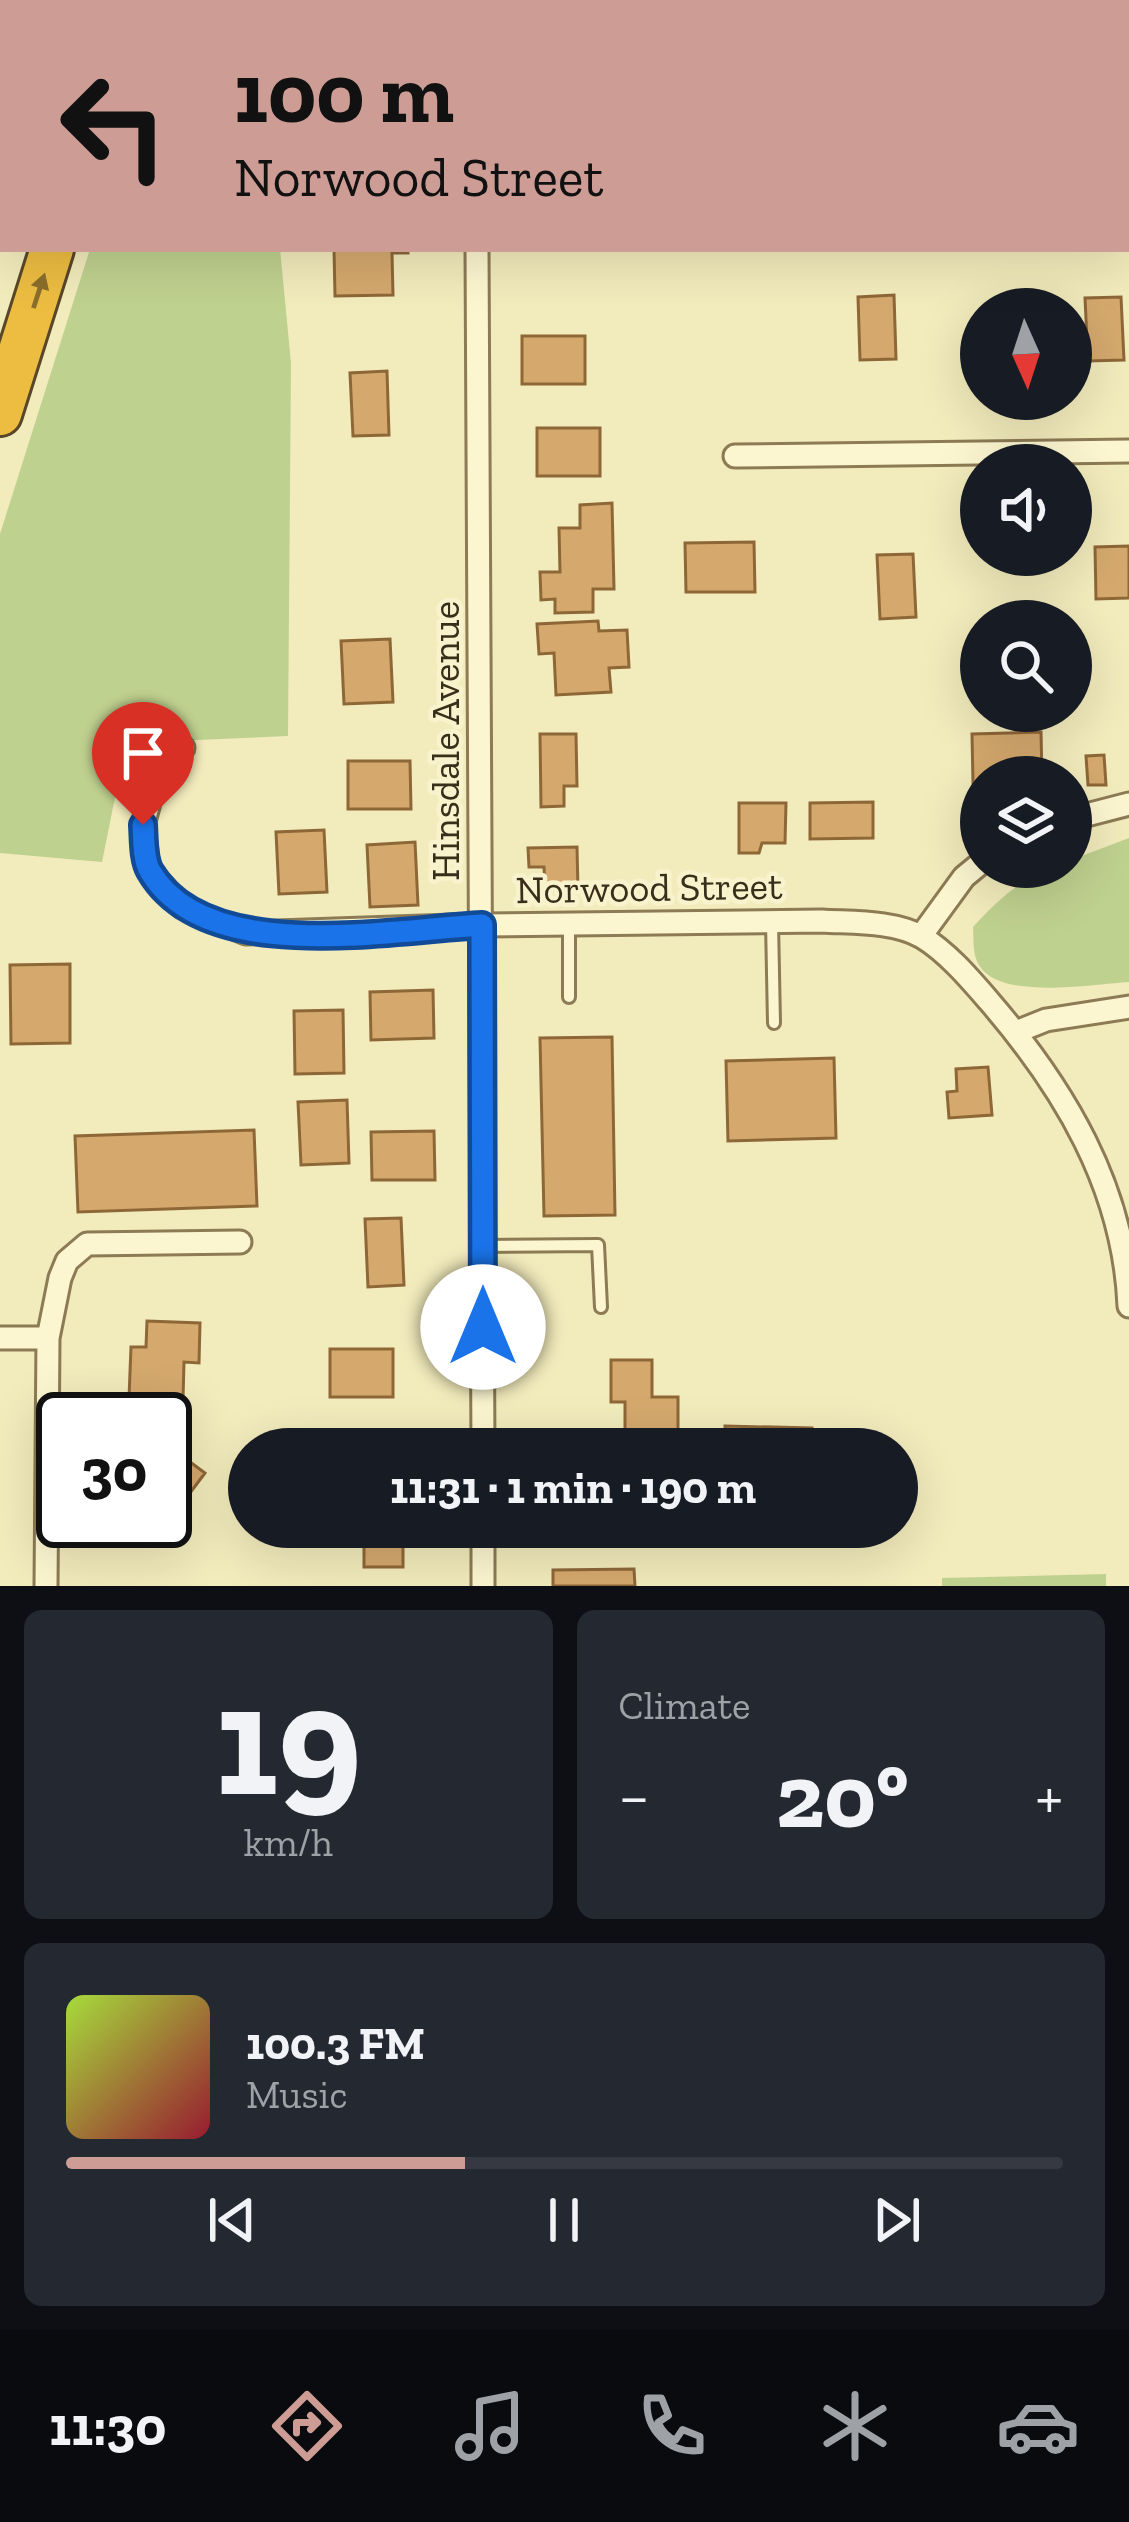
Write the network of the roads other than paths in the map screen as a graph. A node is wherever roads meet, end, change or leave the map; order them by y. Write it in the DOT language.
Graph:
graph roads {
  1 [pos="51,252"];
  2 [pos="477,252"];
  3 [pos="0,414"];
  4 [pos="1129,452"];
  5 [pos="735,456"];
  6 [pos="183,748"];
  7 [pos="1129,804"];
  8 [pos="1092,814"];
  9 [pos="960,882"];
  10 [pos="772,922"];
  11 [pos="569,924"];
  12 [pos="482,925"];
  13 [pos="921,936"];
  14 [pos="569,998"];
  15 [pos="1129,1006"];
  16 [pos="775,1023"];
  17 [pos="1016,1032"];
  18 [pos="240,1242"];
  19 [pos="482,1246"];
  20 [pos="1129,1306"];
  21 [pos="601,1307"];
  22 [pos="0,1338"];
  23 [pos="48,1338"];
  24 [pos="483,1428"];
  25 [pos="483,1548"];
  26 [pos="46,1586"];
  27 [pos="483,1586"];
  3 -- 1 [label="highway, one-way"];
  2 -- 12 [label="street, Hinsdale Avenue"];
  4 -- 5 [label="street"];
  6 -- 12 [label="street, Norwood Street"];
  7 -- 8 [label="street"];
  9 -- 13 [label="street"];
  10 -- 11 [label="street, Norwood Street"];
  10 -- 13 [label="street, Norwood Street"];
  10 -- 16 [label="lane"];
  11 -- 12 [label="street, Norwood Street"];
  11 -- 14 [label="lane"];
  12 -- 19 [label="street, Hinsdale Avenue"];
  13 -- 17 [label="street"];
  15 -- 17 [label="street"];
  17 -- 20 [label="street"];
  18 -- 23 [label="street"];
  19 -- 21 [label="lane"];
  19 -- 24 [label="street, Hinsdale Avenue"];
  22 -- 23 [label="street"];
  23 -- 26 [label="street"];
  25 -- 27 [label="street"];
}
